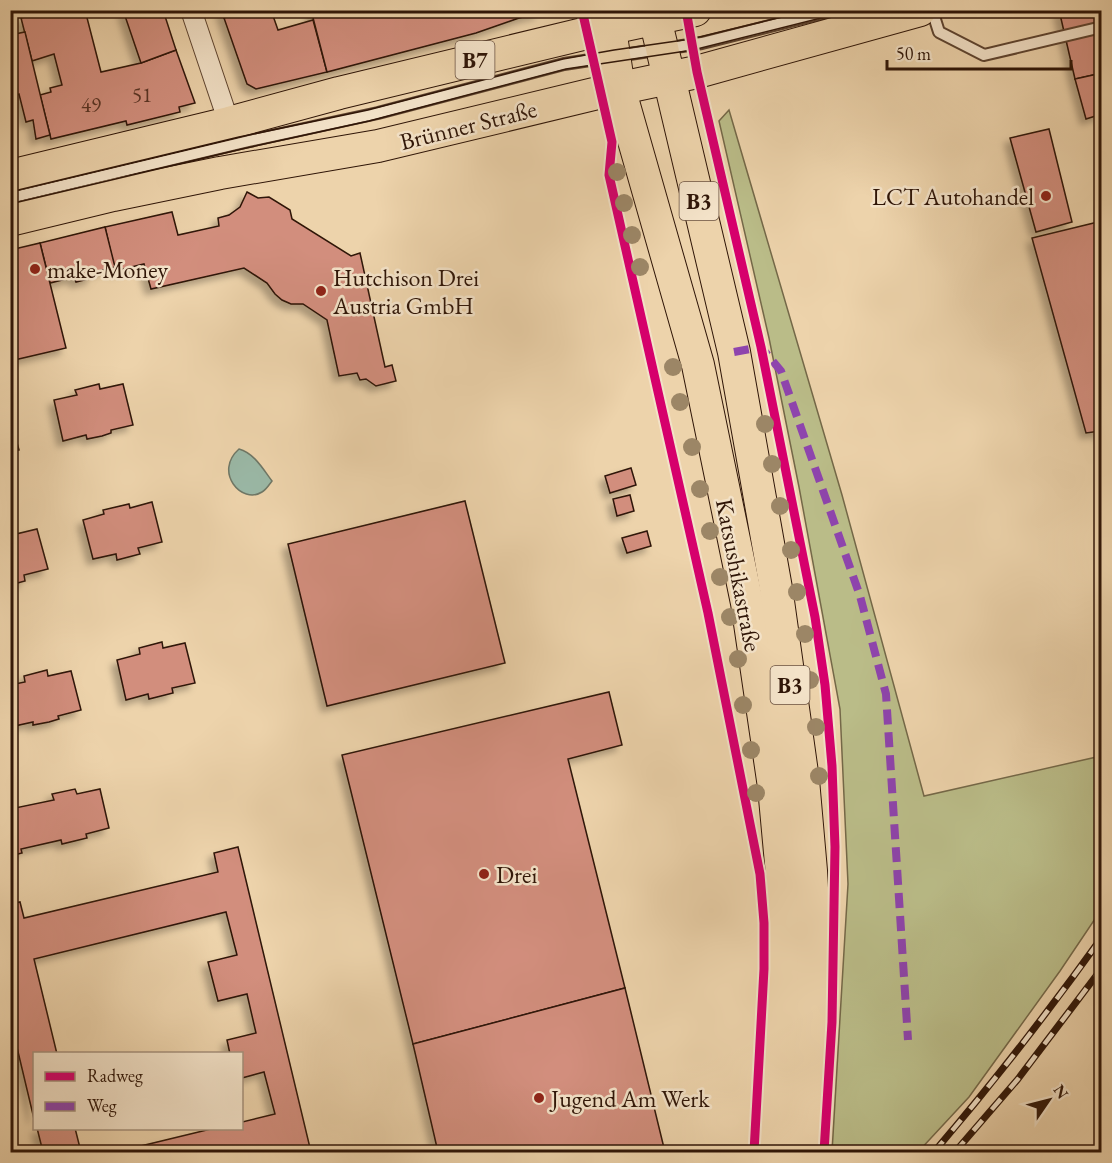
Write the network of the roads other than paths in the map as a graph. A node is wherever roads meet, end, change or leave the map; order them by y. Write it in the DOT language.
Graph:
graph roads {
  1 [pos="191,10"];
  2 [pos="695,10"];
  3 [pos="834,10"];
  4 [pos="920,10"];
  5 [pos="932,10"];
  6 [pos="655,15"];
  7 [pos="1101,27"];
  8 [pos="611,31"];
  9 [pos="666,64"];
  10 [pos="620,88"];
  11 [pos="230,123"];
  12 [pos="10,176"];
  13 [pos="10,198"];
  14 [pos="10,220"];
  15 [pos="797,1020"];
  16 [pos="774,1152"];
  17 [pos="805,1152"];
  1 -- 11 [label="street"];
  2 -- 6 [label="main road, B7"];
  3 -- 9 [label="lane"];
  4 -- 9 [label="main road, Brünner Straße"];
  5 -- 7 [label="lane"];
  6 -- 8 [label="main road, B7"];
  6 -- 9 [label="main road, Katsushikastraße / B3"];
  8 -- 9 [label="lane"];
  8 -- 10 [label="main road, Katsushikastraße / B3"];
  8 -- 11 [label="main road, B7"];
  8 -- 13 [label="lane"];
  9 -- 10 [label="main road, Brünner Straße"];
  9 -- 15 [label="main road, Katsushikastraße / B3"];
  10 -- 14 [label="main road, Brünner Straße"];
  10 -- 15 [label="main road, Katsushikastraße / B3"];
  11 -- 12 [label="main road, B7"];
  15 -- 16 [label="main road, Katsushikastraße / B3"];
  15 -- 17 [label="main road, Katsushikastraße / B3"];
}
